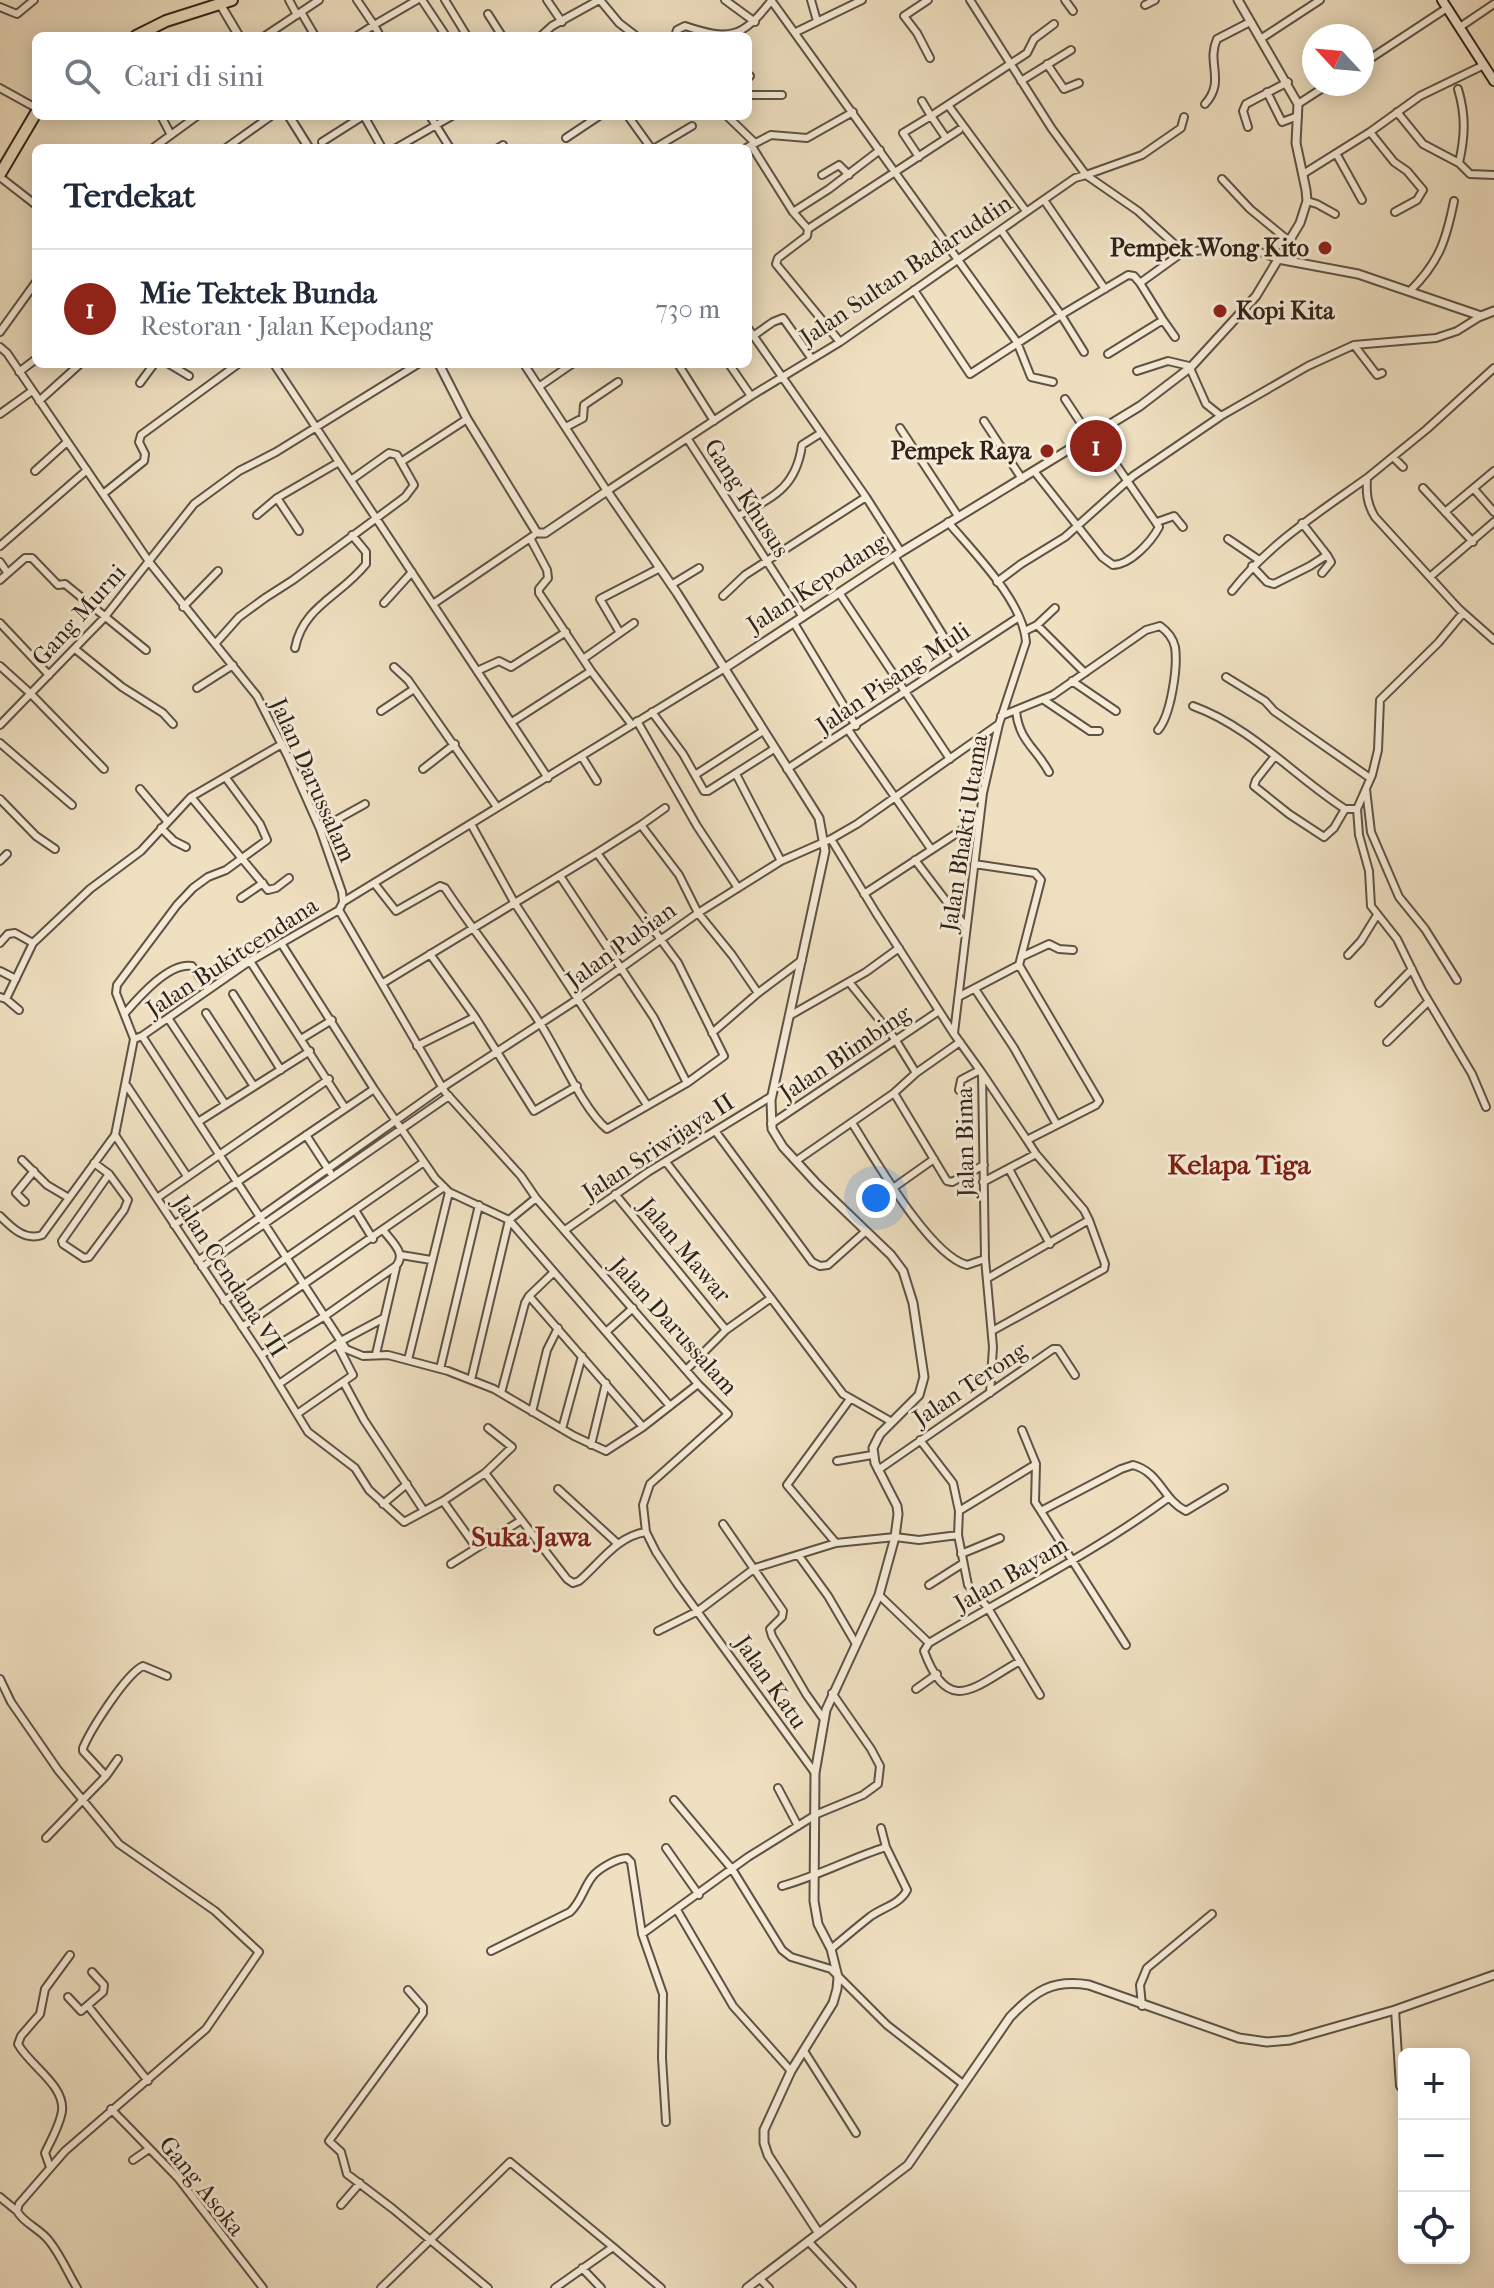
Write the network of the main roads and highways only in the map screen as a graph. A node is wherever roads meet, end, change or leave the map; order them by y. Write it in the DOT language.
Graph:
graph roads {
  1 [pos="232,0"];
  2 [pos="1445,4"];
  3 [pos="144,32"];
  4 [pos="1494,81"];
  5 [pos="32,118"];
  6 [pos="0,175"];
  1 -- 3 [label="highway"];
  2 -- 4 [label="main road"];
  5 -- 6 [label="highway"];
}
